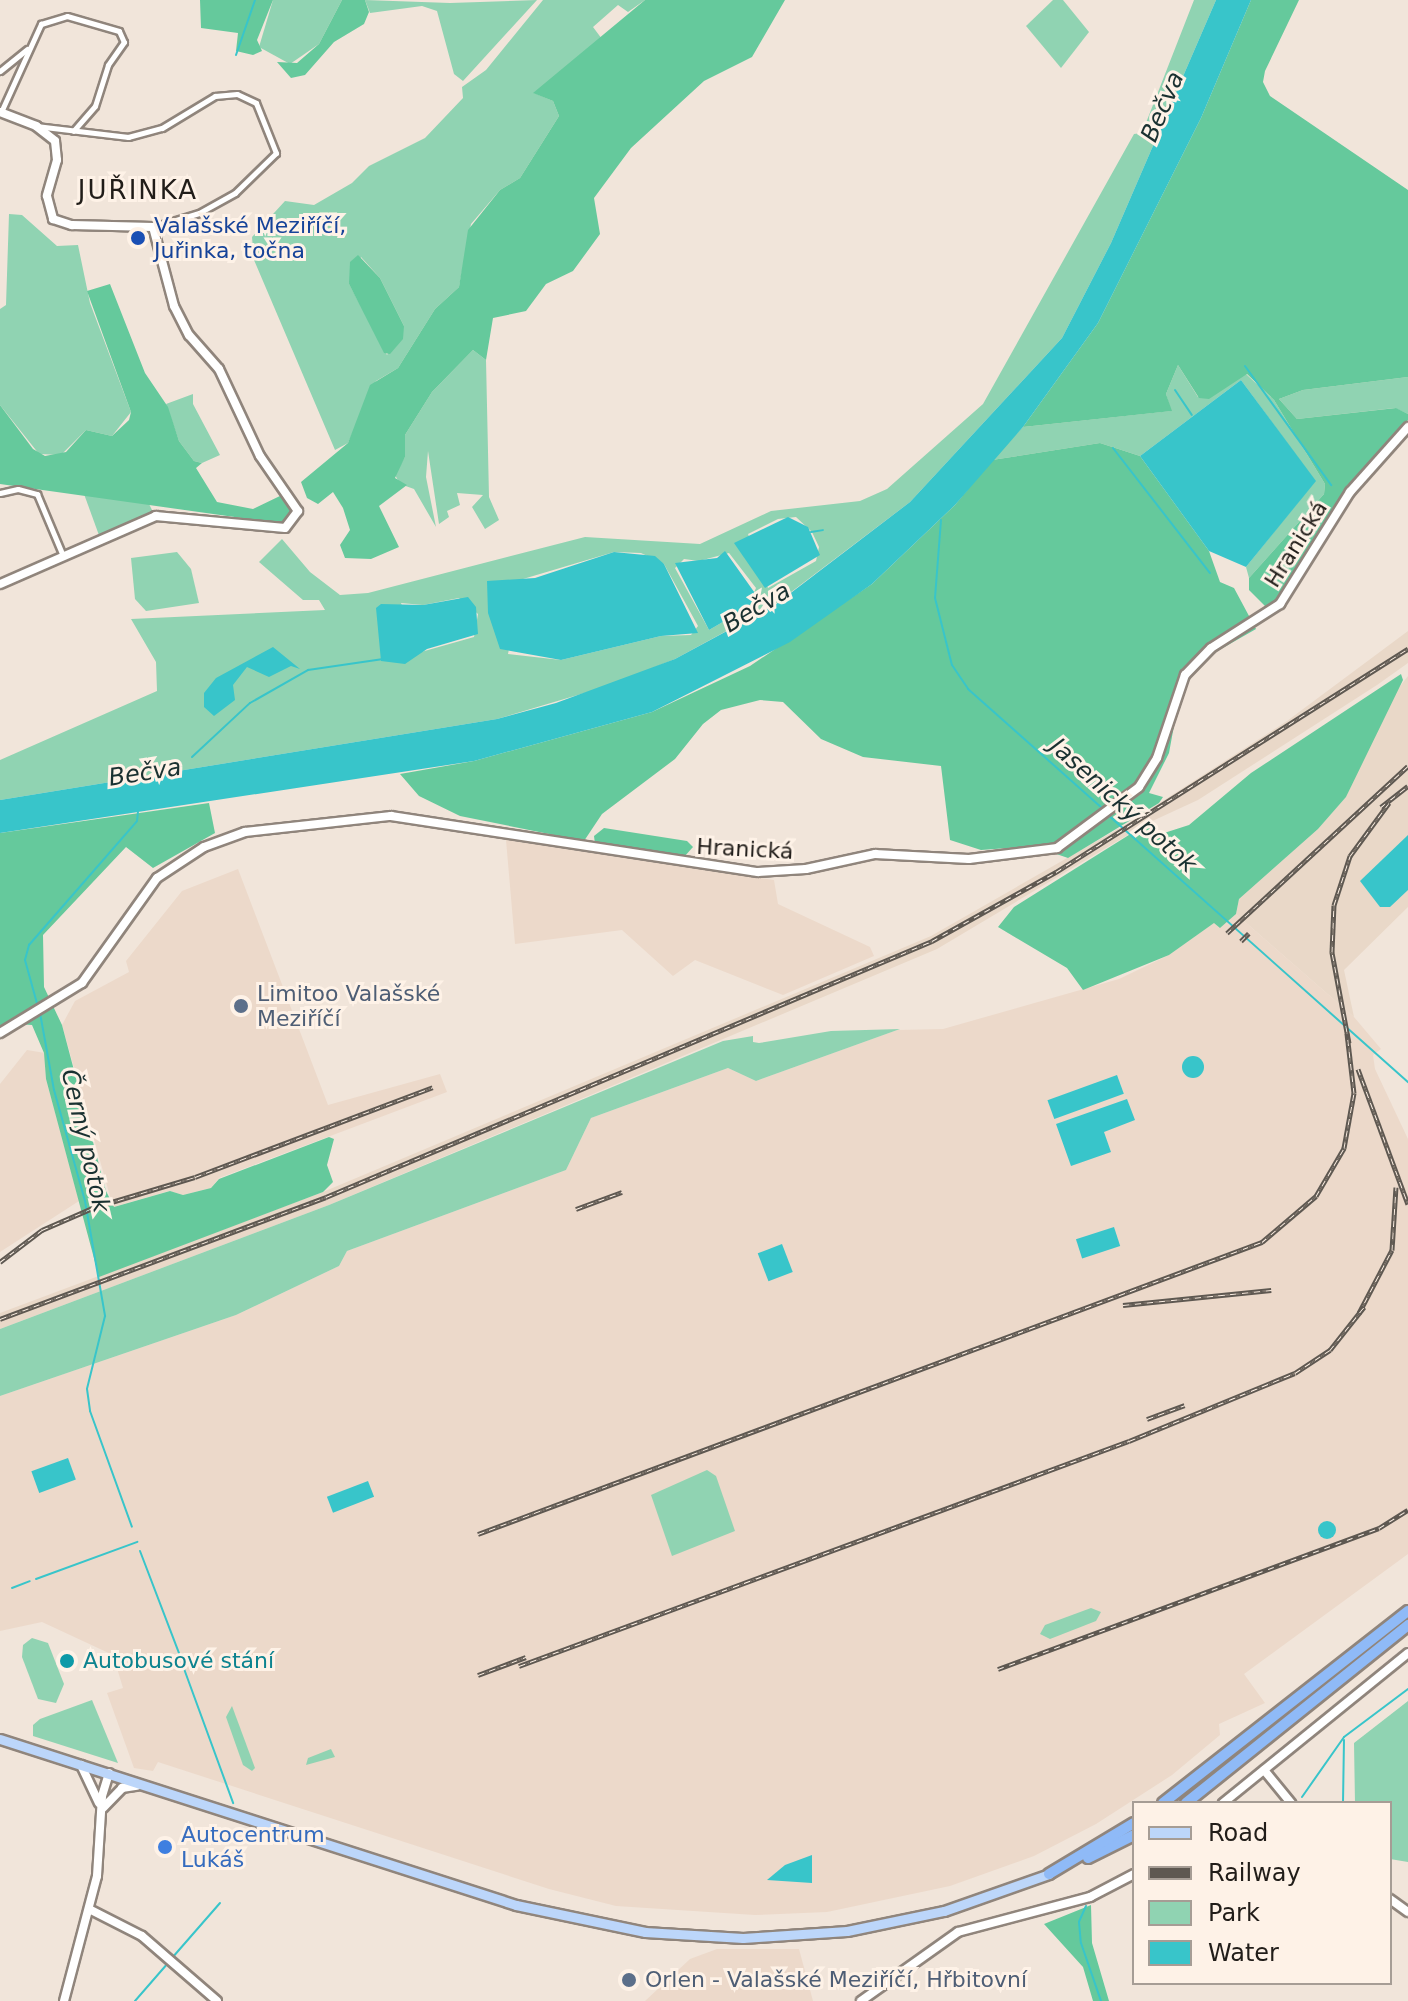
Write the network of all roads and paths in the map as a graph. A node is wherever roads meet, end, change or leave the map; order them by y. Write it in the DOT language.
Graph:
graph roads {
  1 [pos="30,47"];
  2 [pos="0,71"];
  3 [pos="0,112"];
  4 [pos="36,126"];
  5 [pos="73,131"];
  6 [pos="153,227"];
  7 [pos="1408,427"];
  8 [pos="0,493"];
  9 [pos="63,556"];
  10 [pos="0,584"];
  11 [pos="0,1033"];
  12 [pos="1408,1611"];
  13 [pos="1408,1625"];
  14 [pos="1408,1653"];
  15 [pos="0,1739"];
  16 [pos="81,1765"];
  17 [pos="1264,1770"];
  18 [pos="109,1773"];
  19 [pos="146,1786"];
  20 [pos="1166,1801"];
  21 [pos="1188,1801"];
  22 [pos="1225,1801"];
  23 [pos="1289,1801"];
  24 [pos="101,1812"];
  25 [pos="1132,1824"];
  26 [pos="1132,1836"];
  27 [pos="1049,1874"];
  28 [pos="1132,1875"];
  29 [pos="89,1909"];
  30 [pos="64,2001"];
  31 [pos="217,2001"];
  32 [pos="861,2001"];
  1 -- 2 [label="street"];
  1 -- 3 [label="street"];
  1 -- 5 [label="street"];
  3 -- 4 [label="street"];
  4 -- 5 [label="street"];
  4 -- 6 [label="street"];
  5 -- 6 [label="street"];
  6 -- 9 [label="street"];
  7 -- 11 [label="street, Hranická"];
  8 -- 9 [label="street"];
  9 -- 10 [label="street"];
  12 -- 20 [label="highway"];
  13 -- 21 [label="highway"];
  14 -- 17 [label="street"];
  15 -- 16 [label="main road"];
  16 -- 18 [label="main road"];
  16 -- 24 [label="street"];
  17 -- 22 [label="street"];
  17 -- 23 [label="street"];
  18 -- 19 [label="main road"];
  18 -- 24 [label="street"];
  19 -- 24 [label="street"];
  19 -- 27 [label="main road"];
  24 -- 29 [label="street"];
  25 -- 27 [label="highway"];
  26 -- 27 [label="highway"];
  28 -- 32 [label="street"];
  29 -- 30 [label="street"];
  29 -- 31 [label="street"];
}
